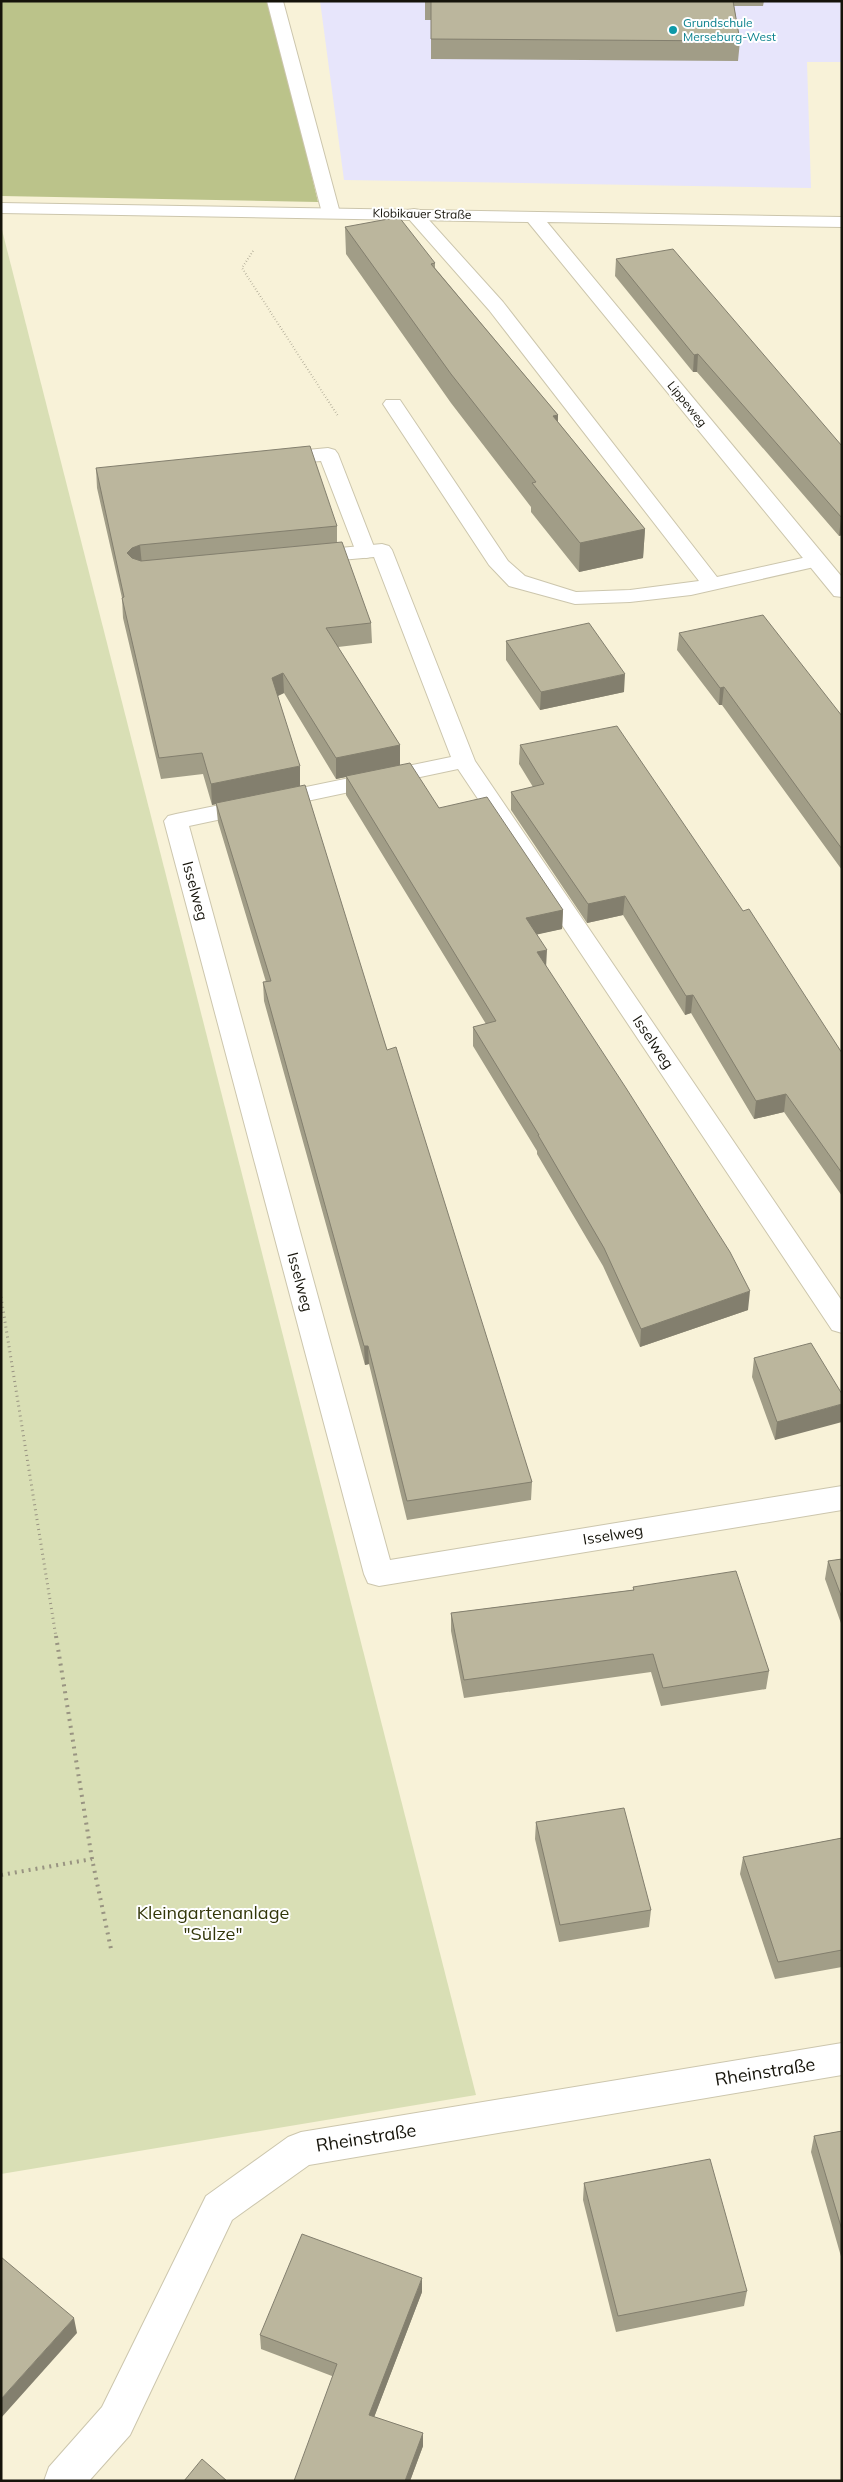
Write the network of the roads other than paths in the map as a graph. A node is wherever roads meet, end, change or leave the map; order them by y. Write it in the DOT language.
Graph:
graph roads {
  1 [pos="275,1"];
  2 [pos="1,208"];
  3 [pos="331,213"];
  4 [pos="414,214"];
  5 [pos="532,216"];
  6 [pos="842,222"];
  7 [pos="393,404"];
  8 [pos="254,461"];
  9 [pos="366,552"];
  10 [pos="288,559"];
  11 [pos="816,561"];
  12 [pos="712,584"];
  13 [pos="842,591"];
  14 [pos="464,761"];
  15 [pos="842,1324"];
  16 [pos="842,1498"];
  17 [pos="842,2059"];
  18 [pos="63,2481"];
  1 -- 3 [label="street"];
  2 -- 3 [label="street, Klobikauer Straße"];
  3 -- 4 [label="street, Klobikauer Straße"];
  4 -- 5 [label="street, Klobikauer Straße"];
  4 -- 12 [label="street"];
  5 -- 6 [label="street, Klobikauer Straße"];
  5 -- 11 [label="street, Lippeweg"];
  7 -- 12 [label="street"];
  8 -- 9 [label="street"];
  9 -- 10 [label="street, Isselweg"];
  9 -- 14 [label="street, Isselweg"];
  11 -- 12 [label="street"];
  11 -- 13 [label="street, Lippeweg"];
  14 -- 15 [label="street, Isselweg"];
  14 -- 16 [label="street, Isselweg"];
  17 -- 18 [label="street, Rheinstraße"];
}
